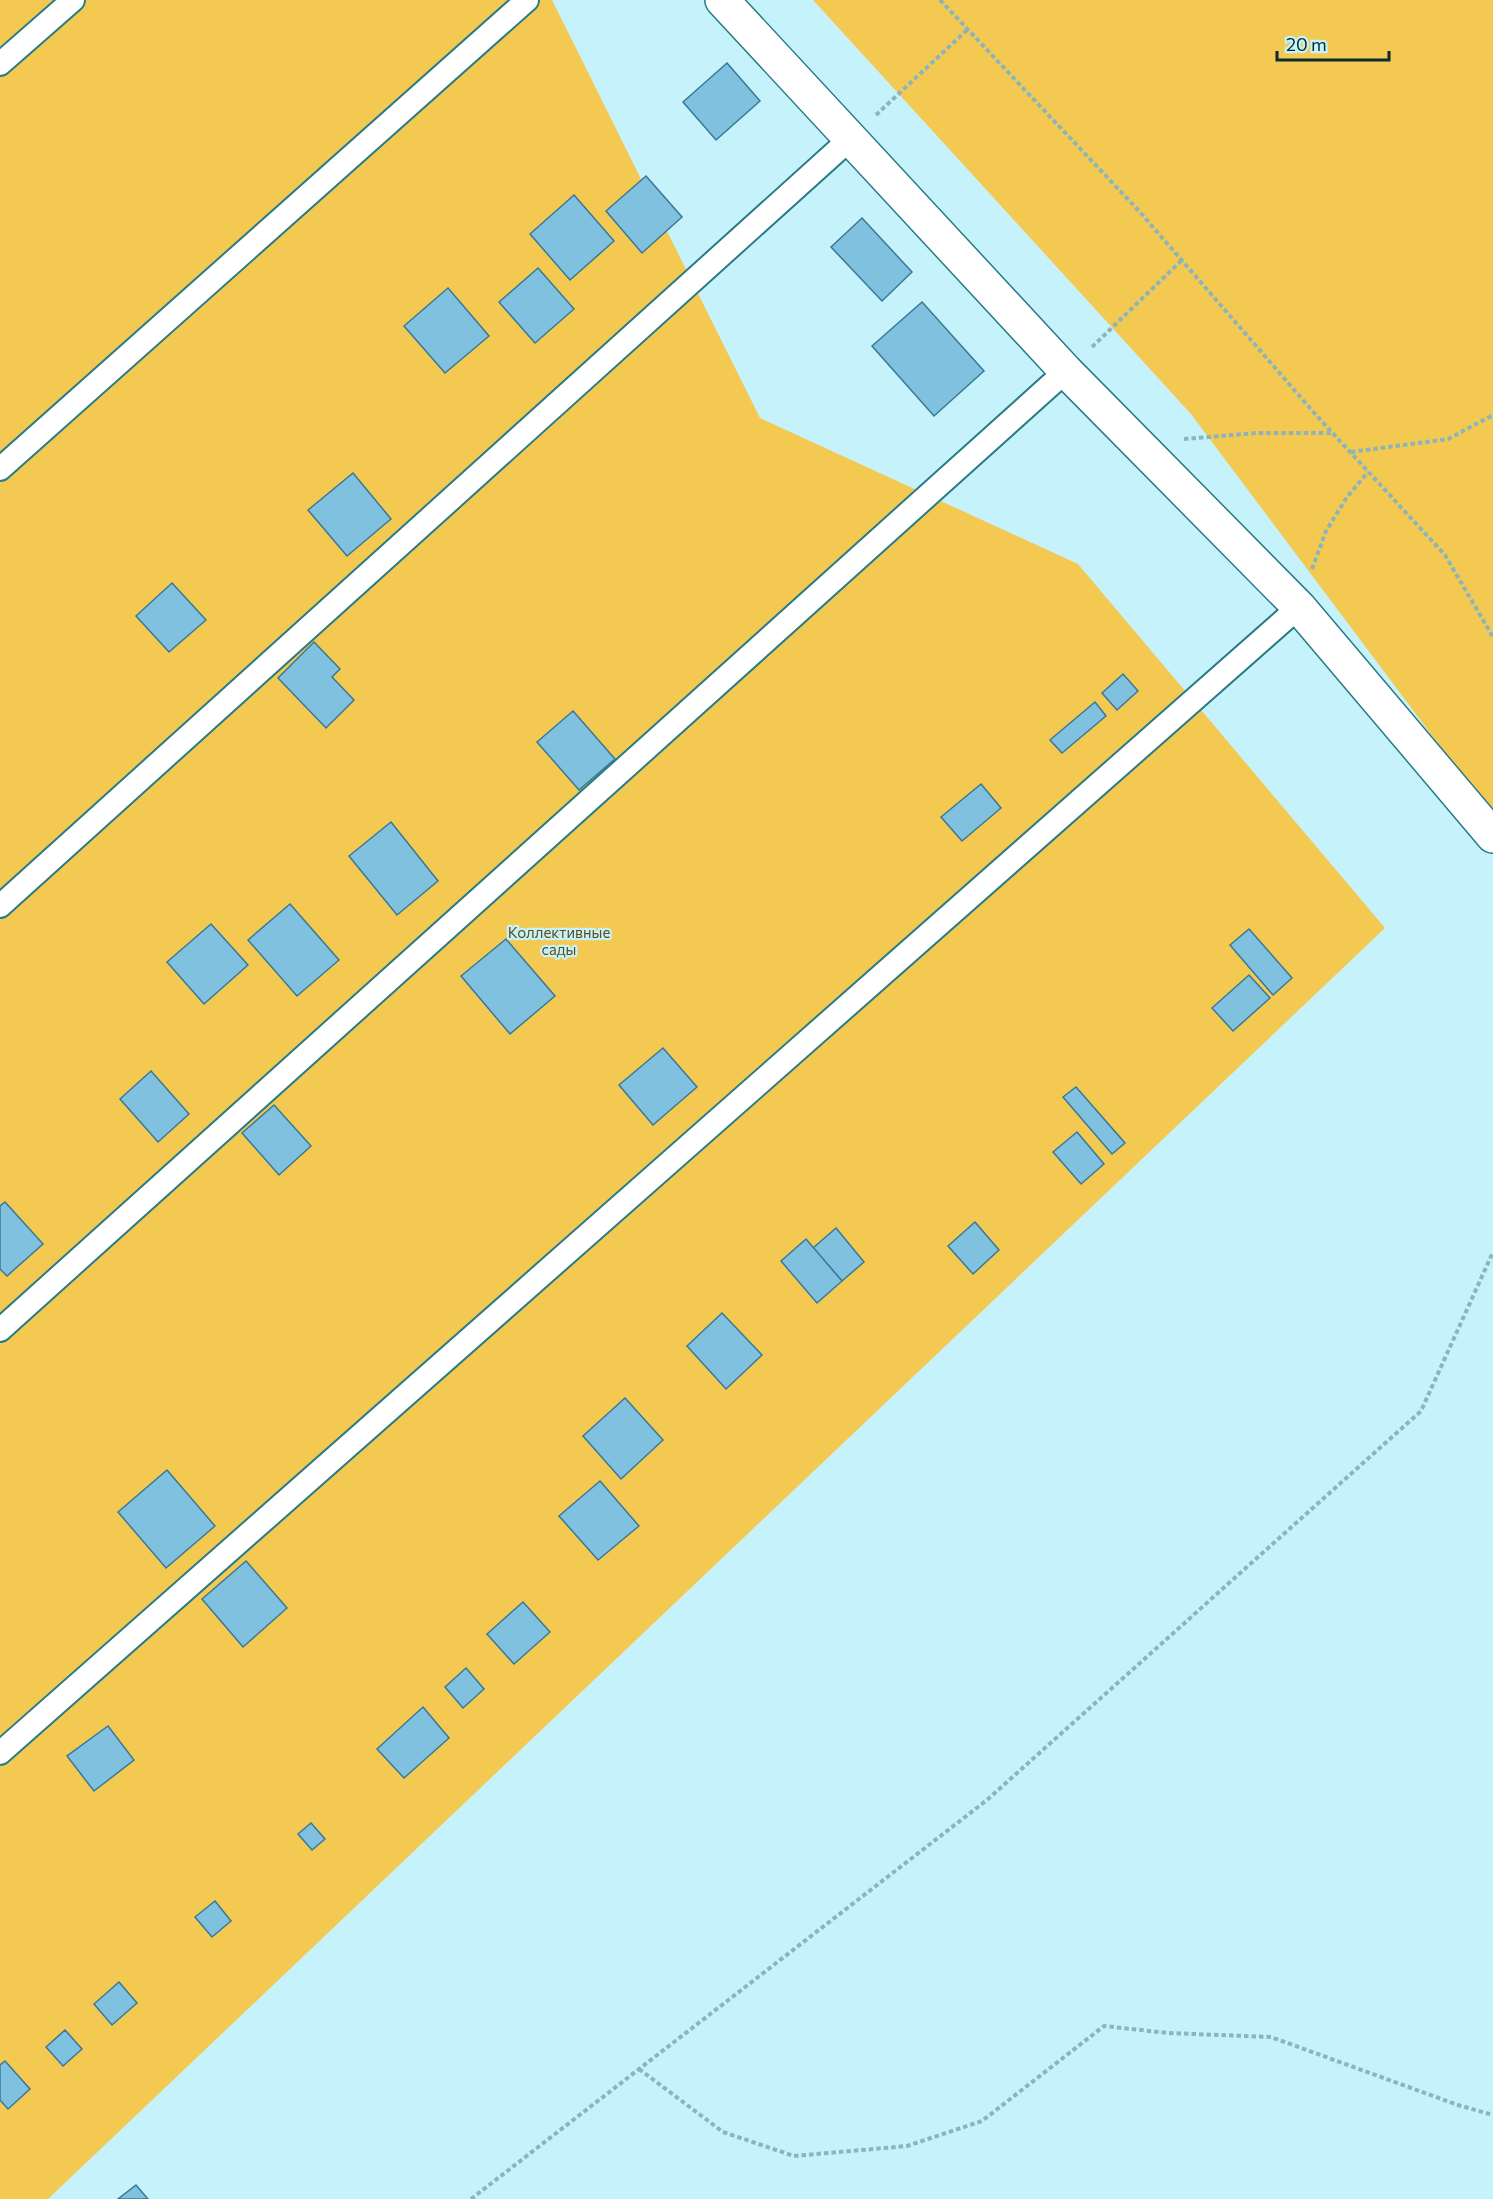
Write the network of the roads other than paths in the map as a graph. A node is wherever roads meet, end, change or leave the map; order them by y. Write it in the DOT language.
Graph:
graph roads {
  1 [pos="73,0"];
  2 [pos="527,0"];
  3 [pos="722,0"];
  4 [pos="0,64"];
  5 [pos="850,139"];
  6 [pos="1066,371"];
  7 [pos="0,469"];
  8 [pos="1299,607"];
  9 [pos="1493,836"];
  10 [pos="0,906"];
  11 [pos="0,1330"];
  12 [pos="0,1753"];
  1 -- 4 [label="lane"];
  2 -- 7 [label="lane"];
  3 -- 5 [label="street"];
  5 -- 6 [label="street"];
  5 -- 10 [label="lane"];
  6 -- 8 [label="street"];
  6 -- 11 [label="lane"];
  8 -- 9 [label="street"];
  8 -- 12 [label="lane"];
}
